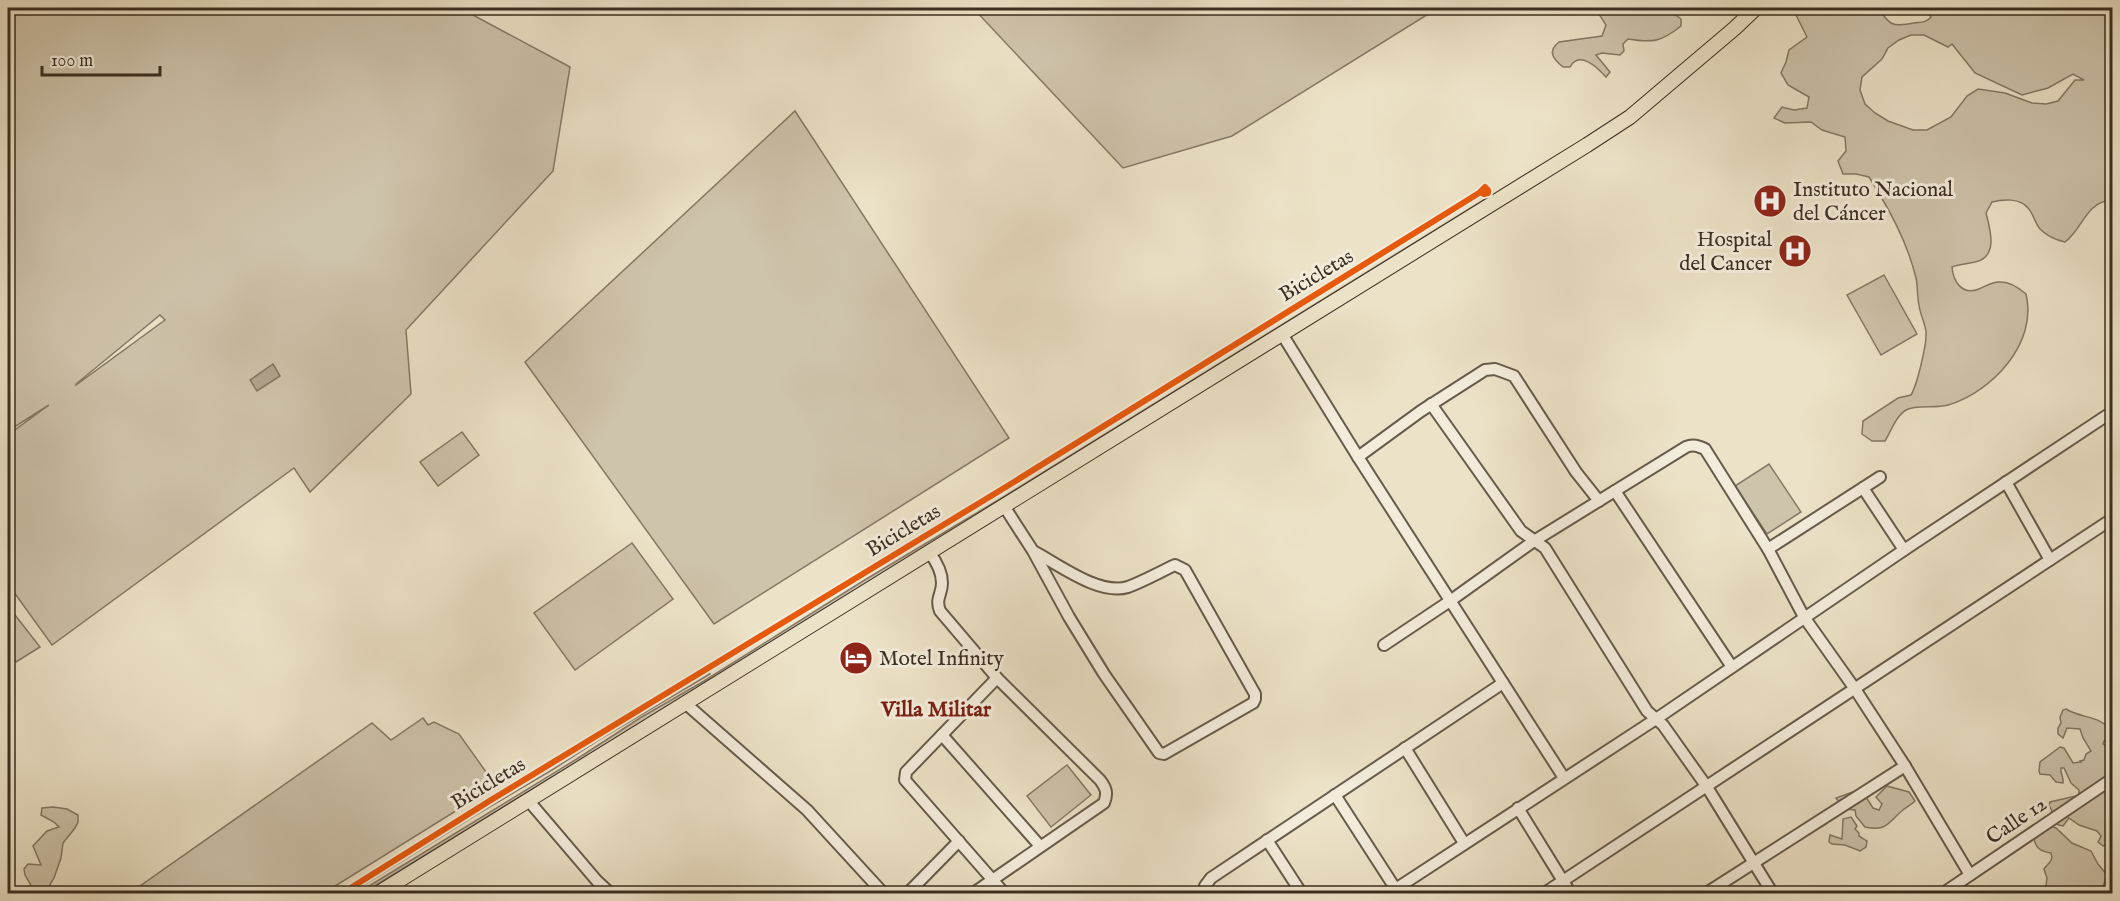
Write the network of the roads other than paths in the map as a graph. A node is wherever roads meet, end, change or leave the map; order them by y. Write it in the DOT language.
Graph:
graph roads {
  1 [pos="1755,8"];
  2 [pos="1282,334"];
  3 [pos="1431,404"];
  4 [pos="2112,412"];
  5 [pos="1358,457"];
  6 [pos="1880,477"];
  7 [pos="2006,482"];
  8 [pos="1863,488"];
  9 [pos="1615,491"];
  10 [pos="1599,501"];
  11 [pos="1004,506"];
  12 [pos="2112,519"];
  13 [pos="1534,541"];
  14 [pos="1768,549"];
  15 [pos="1904,550"];
  16 [pos="1033,551"];
  17 [pos="929,552"];
  18 [pos="2050,560"];
  19 [pos="1450,601"];
  20 [pos="1804,618"];
  21 [pos="1384,645"];
  22 [pos="1731,667"];
  23 [pos="997,678"];
  24 [pos="1503,683"];
  25 [pos="1855,689"];
  26 [pos="685,703"];
  27 [pos="1656,719"];
  28 [pos="942,735"];
  29 [pos="1405,748"];
  30 [pos="1905,766"];
  31 [pos="1564,778"];
  32 [pos="2112,779"];
  33 [pos="1707,788"];
  34 [pos="1335,795"];
  35 [pos="528,800"];
  36 [pos="1518,808"];
  37 [pos="1267,840"];
  38 [pos="959,841"];
  39 [pos="1464,843"];
  40 [pos="1040,846"];
  41 [pos="1752,862"];
  42 [pos="1970,875"];
  43 [pos="993,879"];
  44 [pos="597,880"];
  45 [pos="1563,880"];
  46 [pos="1392,891"];
  47 [pos="377,894"];
  48 [pos="595,894"];
  49 [pos="611,894"];
  50 [pos="884,894"];
  51 [pos="907,894"];
  52 [pos="972,894"];
  53 [pos="1005,894"];
  54 [pos="1204,894"];
  55 [pos="1302,894"];
  56 [pos="1543,894"];
  57 [pos="1571,894"];
  58 [pos="1705,894"];
  59 [pos="1773,894"];
  60 [pos="1942,894"];
  1 -- 2 [label="main road"];
  2 -- 5 [label="street"];
  2 -- 11 [label="main road"];
  3 -- 5 [label="street"];
  3 -- 10 [label="street"];
  3 -- 13 [label="street"];
  4 -- 7 [label="street"];
  5 -- 19 [label="street"];
  6 -- 8 [label="street"];
  7 -- 15 [label="street"];
  7 -- 18 [label="street"];
  8 -- 14 [label="street"];
  8 -- 15 [label="street"];
  9 -- 10 [label="street"];
  9 -- 14 [label="street"];
  9 -- 22 [label="street"];
  10 -- 13 [label="street"];
  11 -- 16 [label="street"];
  11 -- 17 [label="main road"];
  12 -- 18 [label="street"];
  13 -- 19 [label="street"];
  13 -- 27 [label="street"];
  14 -- 20 [label="street"];
  15 -- 20 [label="street"];
  16 -- 16 [label="street"];
  17 -- 23 [label="street"];
  17 -- 26 [label="main road"];
  18 -- 25 [label="street"];
  19 -- 21 [label="street"];
  19 -- 24 [label="street"];
  20 -- 22 [label="street"];
  20 -- 25 [label="street"];
  22 -- 27 [label="street"];
  23 -- 28 [label="street"];
  23 -- 40 [label="street"];
  24 -- 29 [label="street"];
  24 -- 31 [label="street"];
  25 -- 30 [label="street"];
  25 -- 33 [label="street"];
  26 -- 35 [label="main road"];
  26 -- 50 [label="street"];
  27 -- 31 [label="street"];
  27 -- 33 [label="street"];
  28 -- 38 [label="street"];
  28 -- 40 [label="street"];
  29 -- 34 [label="street"];
  29 -- 39 [label="street"];
  30 -- 41 [label="street"];
  30 -- 42 [label="street"];
  31 -- 36 [label="street"];
  32 -- 42 [label="street, Calle 12"];
  33 -- 41 [label="street"];
  33 -- 45 [label="street"];
  34 -- 37 [label="street"];
  34 -- 46 [label="street"];
  35 -- 44 [label="street"];
  35 -- 47 [label="main road"];
  36 -- 39 [label="street"];
  36 -- 45 [label="street"];
  37 -- 54 [label="street"];
  37 -- 55 [label="street"];
  38 -- 43 [label="street"];
  38 -- 51 [label="street"];
  39 -- 46 [label="street"];
  40 -- 43 [label="street"];
  41 -- 58 [label="street"];
  41 -- 59 [label="street"];
  42 -- 60 [label="street, Calle 12"];
  43 -- 52 [label="street"];
  43 -- 53 [label="street"];
  44 -- 48 [label="street"];
  44 -- 49 [label="street"];
  45 -- 56 [label="street"];
  45 -- 57 [label="street"];
}
